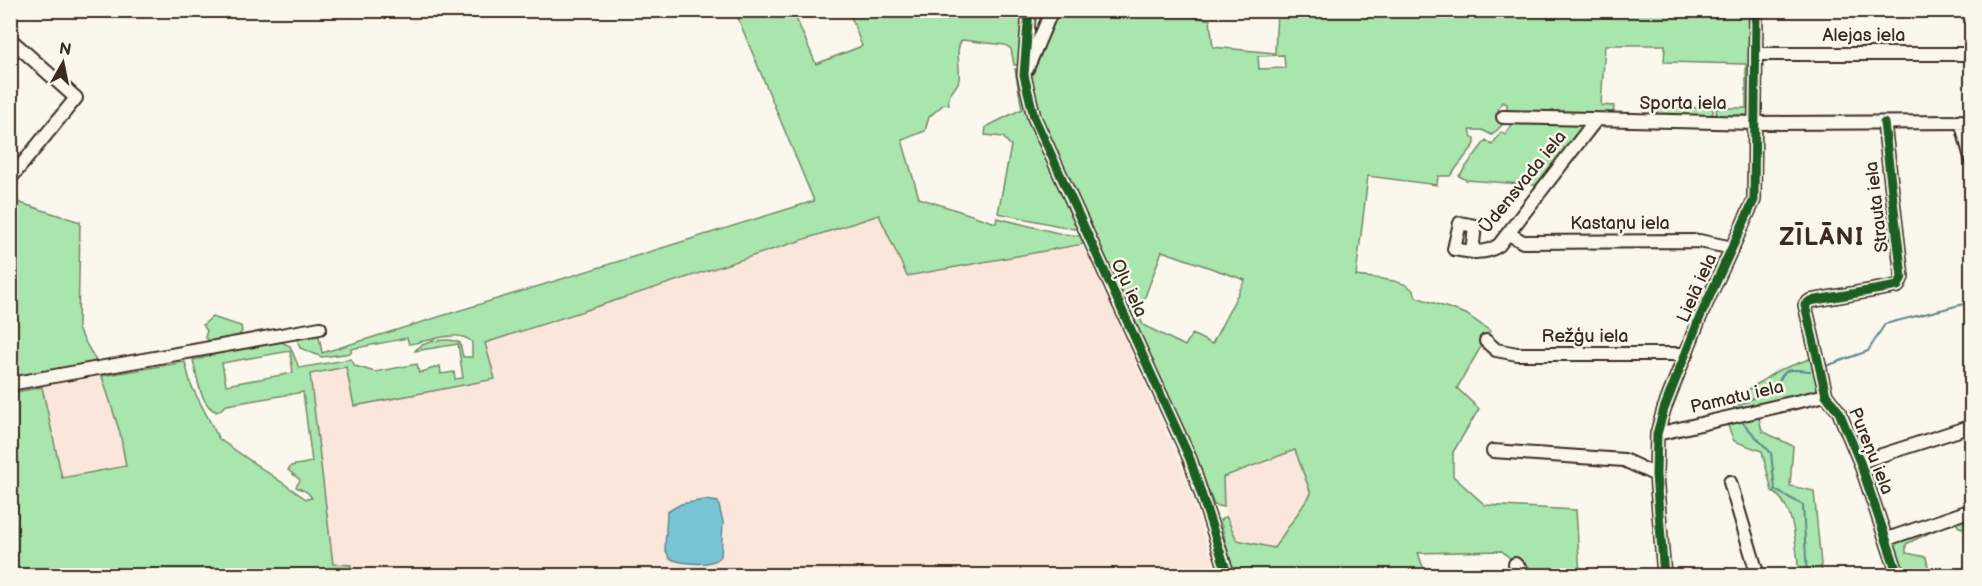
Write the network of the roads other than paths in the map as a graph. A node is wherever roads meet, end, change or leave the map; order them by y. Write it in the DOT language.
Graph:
graph roads {
  1 [pos="1029,10"];
  2 [pos="1052,10"];
  3 [pos="1756,10"];
  4 [pos="10,39"];
  5 [pos="1757,54"];
  6 [pos="1971,54"];
  7 [pos="1024,75"];
  8 [pos="1503,117"];
  9 [pos="1595,121"];
  10 [pos="1966,122"];
  11 [pos="1756,123"];
  12 [pos="1884,123"];
  13 [pos="1971,162"];
  14 [pos="10,179"];
  15 [pos="1509,234"];
  16 [pos="1732,248"];
  17 [pos="1472,252"];
  18 [pos="1805,305"];
  19 [pos="320,328"];
  20 [pos="1486,341"];
  21 [pos="1687,354"];
  22 [pos="10,384"];
  23 [pos="1826,395"];
  24 [pos="1971,426"];
  25 [pos="1657,434"];
  26 [pos="1493,451"];
  27 [pos="1860,462"];
  28 [pos="1656,475"];
  29 [pos="1730,482"];
  30 [pos="1971,510"];
  31 [pos="1887,539"];
  32 [pos="1515,564"];
  33 [pos="1898,575"];
  34 [pos="1228,576"];
  35 [pos="1527,576"];
  36 [pos="1665,576"];
  37 [pos="1758,576"];
  1 -- 7 [label="street, Oļu iela"];
  2 -- 7 [label="street"];
  3 -- 5 [label="street, Lielā iela"];
  4 -- 14 [label="street"];
  5 -- 6 [label="street, Alejas iela"];
  5 -- 11 [label="street, Lielā iela"];
  7 -- 34 [label="street, Oļu iela"];
  8 -- 9 [label="street, Sporta iela"];
  9 -- 11 [label="street, Sporta iela"];
  9 -- 15 [label="street, Ūdensvada iela"];
  10 -- 12 [label="street, Sporta iela"];
  10 -- 13 [label="street"];
  11 -- 12 [label="street, Sporta iela"];
  11 -- 16 [label="street, Lielā iela"];
  12 -- 18 [label="street, Strauta iela"];
  15 -- 16 [label="street, Kastaņu iela"];
  15 -- 17 [label="street, Ūdensvada iela"];
  16 -- 21 [label="street, Lielā iela"];
  18 -- 23 [label="street, Pureņu iela"];
  19 -- 22 [label="street"];
  20 -- 21 [label="street, Režģu iela"];
  21 -- 25 [label="street, Lielā iela"];
  23 -- 25 [label="street, Pamatu iela"];
  23 -- 27 [label="street, Pureņu iela"];
  24 -- 27 [label="street"];
  25 -- 28 [label="street, Lielā iela"];
  26 -- 28 [label="street"];
  27 -- 31 [label="street, Pureņu iela"];
  28 -- 36 [label="street, Lielā iela"];
  29 -- 37 [label="street"];
  30 -- 31 [label="street"];
  31 -- 33 [label="street, Pureņu iela"];
  32 -- 35 [label="street"];
}
